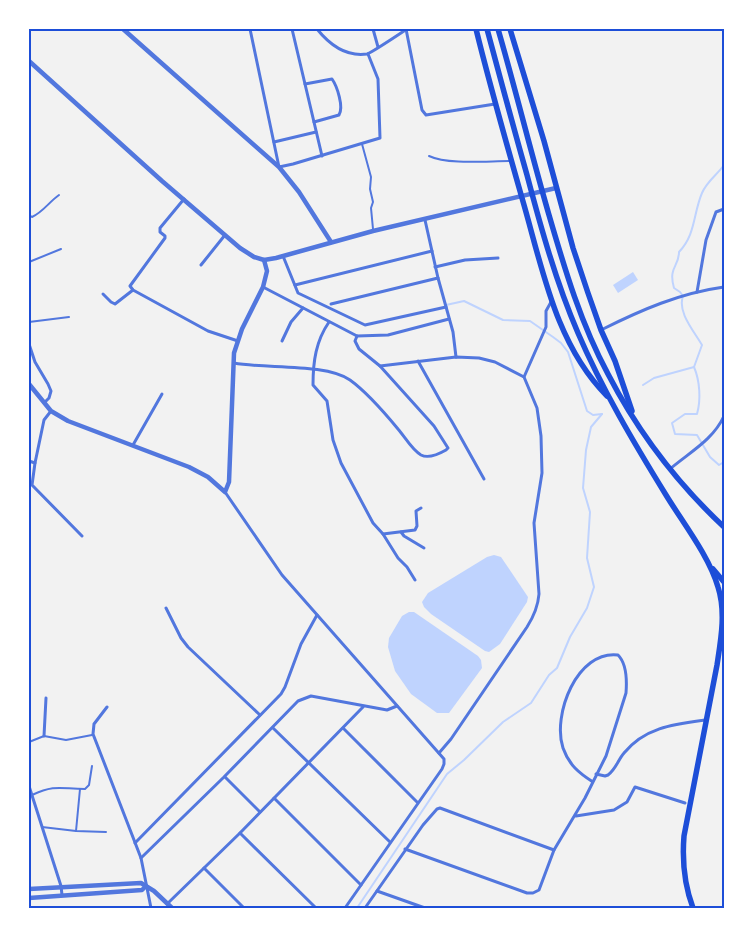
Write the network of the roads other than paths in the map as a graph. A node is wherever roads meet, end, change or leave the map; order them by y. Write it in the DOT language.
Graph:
graph roads {
  1 [pos="123,29"];
  2 [pos="250,29"];
  3 [pos="292,29"];
  4 [pos="317,29"];
  5 [pos="373,29"];
  6 [pos="407,29"];
  7 [pos="476,29"];
  8 [pos="487,29"];
  9 [pos="498,29"];
  10 [pos="510,29"];
  11 [pos="378,47"];
  12 [pos="368,54"];
  13 [pos="29,61"];
  14 [pos="305,84"];
  15 [pos="495,104"];
  16 [pos="314,122"];
  17 [pos="316,132"];
  18 [pos="274,142"];
  19 [pos="362,144"];
  20 [pos="322,156"];
  21 [pos="428,156"];
  22 [pos="512,161"];
  23 [pos="279,167"];
  24 [pos="556,188"];
  25 [pos="59,195"];
  26 [pos="522,196"];
  27 [pos="184,199"];
  28 [pos="724,209"];
  29 [pos="29,216"];
  30 [pos="425,220"];
  31 [pos="373,231"];
  32 [pos="225,235"];
  33 [pos="331,242"];
  34 [pos="61,249"];
  35 [pos="432,251"];
  36 [pos="284,256"];
  37 [pos="498,258"];
  38 [pos="264,260"];
  39 [pos="29,262"];
  40 [pos="200,265"];
  41 [pos="435,266"];
  42 [pos="438,278"];
  43 [pos="295,285"];
  44 [pos="263,287"];
  45 [pos="724,287"];
  46 [pos="133,290"];
  47 [pos="697,292"];
  48 [pos="103,294"];
  49 [pos="552,302"];
  50 [pos="331,304"];
  51 [pos="446,307"];
  52 [pos="303,308"];
  53 [pos="69,317"];
  54 [pos="449,319"];
  55 [pos="29,322"];
  56 [pos="329,322"];
  57 [pos="601,330"];
  58 [pos="356,336"];
  59 [pos="282,340"];
  60 [pos="238,341"];
  61 [pos="29,344"];
  62 [pos="456,357"];
  63 [pos="418,361"];
  64 [pos="233,363"];
  65 [pos="380,366"];
  66 [pos="314,370"];
  67 [pos="524,377"];
  68 [pos="29,384"];
  69 [pos="162,394"];
  70 [pos="612,401"];
  71 [pos="44,403"];
  72 [pos="51,411"];
  73 [pos="724,416"];
  74 [pos="634,420"];
  75 [pos="133,445"];
  76 [pos="29,461"];
  77 [pos="35,463"];
  78 [pos="670,469"];
  79 [pos="484,479"];
  80 [pos="224,492"];
  81 [pos="421,508"];
  82 [pos="724,527"];
  83 [pos="401,532"];
  84 [pos="383,534"];
  85 [pos="82,536"];
  86 [pos="424,548"];
  87 [pos="710,566"];
  88 [pos="415,580"];
  89 [pos="724,582"];
  90 [pos="166,608"];
  91 [pos="317,615"];
  92 [pos="46,698"];
  93 [pos="397,706"];
  94 [pos="107,707"];
  95 [pos="363,707"];
  96 [pos="260,715"];
  97 [pos="705,720"];
  98 [pos="274,728"];
  99 [pos="343,728"];
  100 [pos="93,734"];
  101 [pos="44,736"];
  102 [pos="29,742"];
  103 [pos="440,753"];
  104 [pos="308,763"];
  105 [pos="92,766"];
  106 [pos="596,774"];
  107 [pos="224,777"];
  108 [pos="593,782"];
  109 [pos="29,786"];
  110 [pos="80,789"];
  111 [pos="32,795"];
  112 [pos="274,798"];
  113 [pos="417,802"];
  114 [pos="685,803"];
  115 [pos="260,812"];
  116 [pos="575,816"];
  117 [pos="42,827"];
  118 [pos="76,831"];
  119 [pos="106,832"];
  120 [pos="240,833"];
  121 [pos="390,842"];
  122 [pos="135,843"];
  123 [pos="406,849"];
  124 [pos="554,850"];
  125 [pos="141,858"];
  126 [pos="204,868"];
  127 [pos="361,885"];
  128 [pos="61,886"];
  129 [pos="146,886"];
  130 [pos="29,889"];
  131 [pos="377,891"];
  132 [pos="62,895"];
  133 [pos="29,898"];
  134 [pos="167,904"];
  135 [pos="151,908"];
  136 [pos="172,908"];
  137 [pos="244,908"];
  138 [pos="316,908"];
  139 [pos="345,908"];
  140 [pos="365,908"];
  141 [pos="425,908"];
  142 [pos="693,908"];
  1 -- 23 [label="street"];
  2 -- 18 [label="street"];
  3 -- 14 [label="street"];
  4 -- 12 [label="street"];
  5 -- 11 [label="street"];
  6 -- 11 [label="street"];
  6 -- 15 [label="street"];
  7 -- 15 [label="highway"];
  8 -- 70 [label="highway"];
  9 -- 74 [label="highway"];
  10 -- 24 [label="highway"];
  11 -- 12 [label="street"];
  12 -- 19 [label="street"];
  13 -- 27 [label="street"];
  14 -- 16 [label="street"];
  14 -- 16 [label="street"];
  15 -- 22 [label="highway"];
  16 -- 17 [label="street"];
  17 -- 18 [label="street"];
  17 -- 20 [label="street"];
  18 -- 23 [label="street"];
  19 -- 20 [label="street"];
  19 -- 31 [label="lane"];
  20 -- 23 [label="street"];
  21 -- 22 [label="lane"];
  22 -- 26 [label="highway"];
  23 -- 33 [label="street"];
  24 -- 26 [label="street"];
  24 -- 57 [label="highway"];
  25 -- 29 [label="lane"];
  26 -- 30 [label="street"];
  26 -- 49 [label="highway"];
  27 -- 32 [label="street"];
  27 -- 46 [label="street"];
  28 -- 47 [label="street"];
  30 -- 31 [label="street"];
  30 -- 35 [label="street"];
  31 -- 33 [label="street"];
  32 -- 38 [label="street"];
  32 -- 40 [label="street"];
  33 -- 36 [label="street"];
  34 -- 39 [label="lane"];
  35 -- 41 [label="street"];
  35 -- 43 [label="street"];
  36 -- 38 [label="street"];
  36 -- 43 [label="street"];
  37 -- 41 [label="street"];
  38 -- 44 [label="street"];
  41 -- 42 [label="street"];
  42 -- 50 [label="street"];
  42 -- 51 [label="street"];
  43 -- 51 [label="street"];
  44 -- 52 [label="street"];
  44 -- 60 [label="street"];
  45 -- 47 [label="street"];
  46 -- 48 [label="street"];
  46 -- 60 [label="street"];
  47 -- 57 [label="street"];
  49 -- 67 [label="street"];
  49 -- 70 [label="highway"];
  51 -- 54 [label="street"];
  52 -- 56 [label="street"];
  52 -- 59 [label="street"];
  53 -- 55 [label="lane"];
  54 -- 58 [label="street"];
  54 -- 62 [label="street"];
  56 -- 58 [label="street"];
  56 -- 66 [label="street"];
  57 -- 74 [label="highway"];
  58 -- 65 [label="street"];
  60 -- 64 [label="street"];
  61 -- 71 [label="street"];
  62 -- 63 [label="street"];
  62 -- 67 [label="street"];
  63 -- 65 [label="street"];
  63 -- 79 [label="street"];
  64 -- 66 [label="street"];
  64 -- 80 [label="street"];
  65 -- 66 [label="street"];
  66 -- 84 [label="street"];
  67 -- 103 [label="street"];
  68 -- 71 [label="street"];
  69 -- 75 [label="street"];
  70 -- 87 [label="highway"];
  71 -- 72 [label="street"];
  72 -- 75 [label="street"];
  72 -- 77 [label="street"];
  73 -- 78 [label="street"];
  74 -- 78 [label="highway"];
  75 -- 80 [label="street"];
  76 -- 77 [label="street"];
  77 -- 85 [label="street"];
  78 -- 82 [label="highway"];
  80 -- 91 [label="street"];
  81 -- 83 [label="street"];
  83 -- 84 [label="street"];
  83 -- 86 [label="street"];
  84 -- 88 [label="street"];
  87 -- 89 [label="highway"];
  87 -- 97 [label="highway"];
  90 -- 96 [label="street"];
  91 -- 93 [label="street"];
  91 -- 96 [label="street"];
  92 -- 101 [label="street"];
  93 -- 95 [label="street"];
  93 -- 103 [label="street"];
  94 -- 100 [label="street"];
  95 -- 98 [label="street"];
  95 -- 99 [label="street"];
  96 -- 122 [label="street"];
  97 -- 106 [label="street"];
  97 -- 142 [label="highway"];
  98 -- 104 [label="street"];
  98 -- 107 [label="street"];
  99 -- 104 [label="street"];
  99 -- 113 [label="street"];
  100 -- 101 [label="lane"];
  100 -- 122 [label="street"];
  101 -- 102 [label="lane"];
  103 -- 113 [label="street"];
  104 -- 112 [label="street"];
  104 -- 121 [label="street"];
  105 -- 110 [label="lane"];
  106 -- 108 [label="street"];
  106 -- 108 [label="street"];
  107 -- 115 [label="street"];
  107 -- 125 [label="street"];
  108 -- 116 [label="street"];
  109 -- 111 [label="street"];
  110 -- 111 [label="lane"];
  110 -- 118 [label="lane"];
  111 -- 117 [label="street"];
  112 -- 115 [label="street"];
  112 -- 127 [label="street"];
  113 -- 121 [label="street"];
  114 -- 116 [label="street"];
  115 -- 120 [label="street"];
  116 -- 124 [label="street"];
  117 -- 118 [label="lane"];
  117 -- 128 [label="street"];
  118 -- 119 [label="lane"];
  120 -- 126 [label="street"];
  120 -- 138 [label="street"];
  121 -- 127 [label="street"];
  122 -- 125 [label="street"];
  123 -- 124 [label="street"];
  123 -- 124 [label="street"];
  123 -- 131 [label="street"];
  125 -- 129 [label="street"];
  126 -- 134 [label="street"];
  126 -- 137 [label="street"];
  127 -- 139 [label="street"];
  128 -- 129 [label="street"];
  128 -- 130 [label="street"];
  128 -- 132 [label="street"];
  129 -- 132 [label="street"];
  129 -- 134 [label="street"];
  129 -- 135 [label="street"];
  131 -- 140 [label="street"];
  131 -- 141 [label="street"];
  132 -- 133 [label="street"];
  134 -- 136 [label="street"];
}
